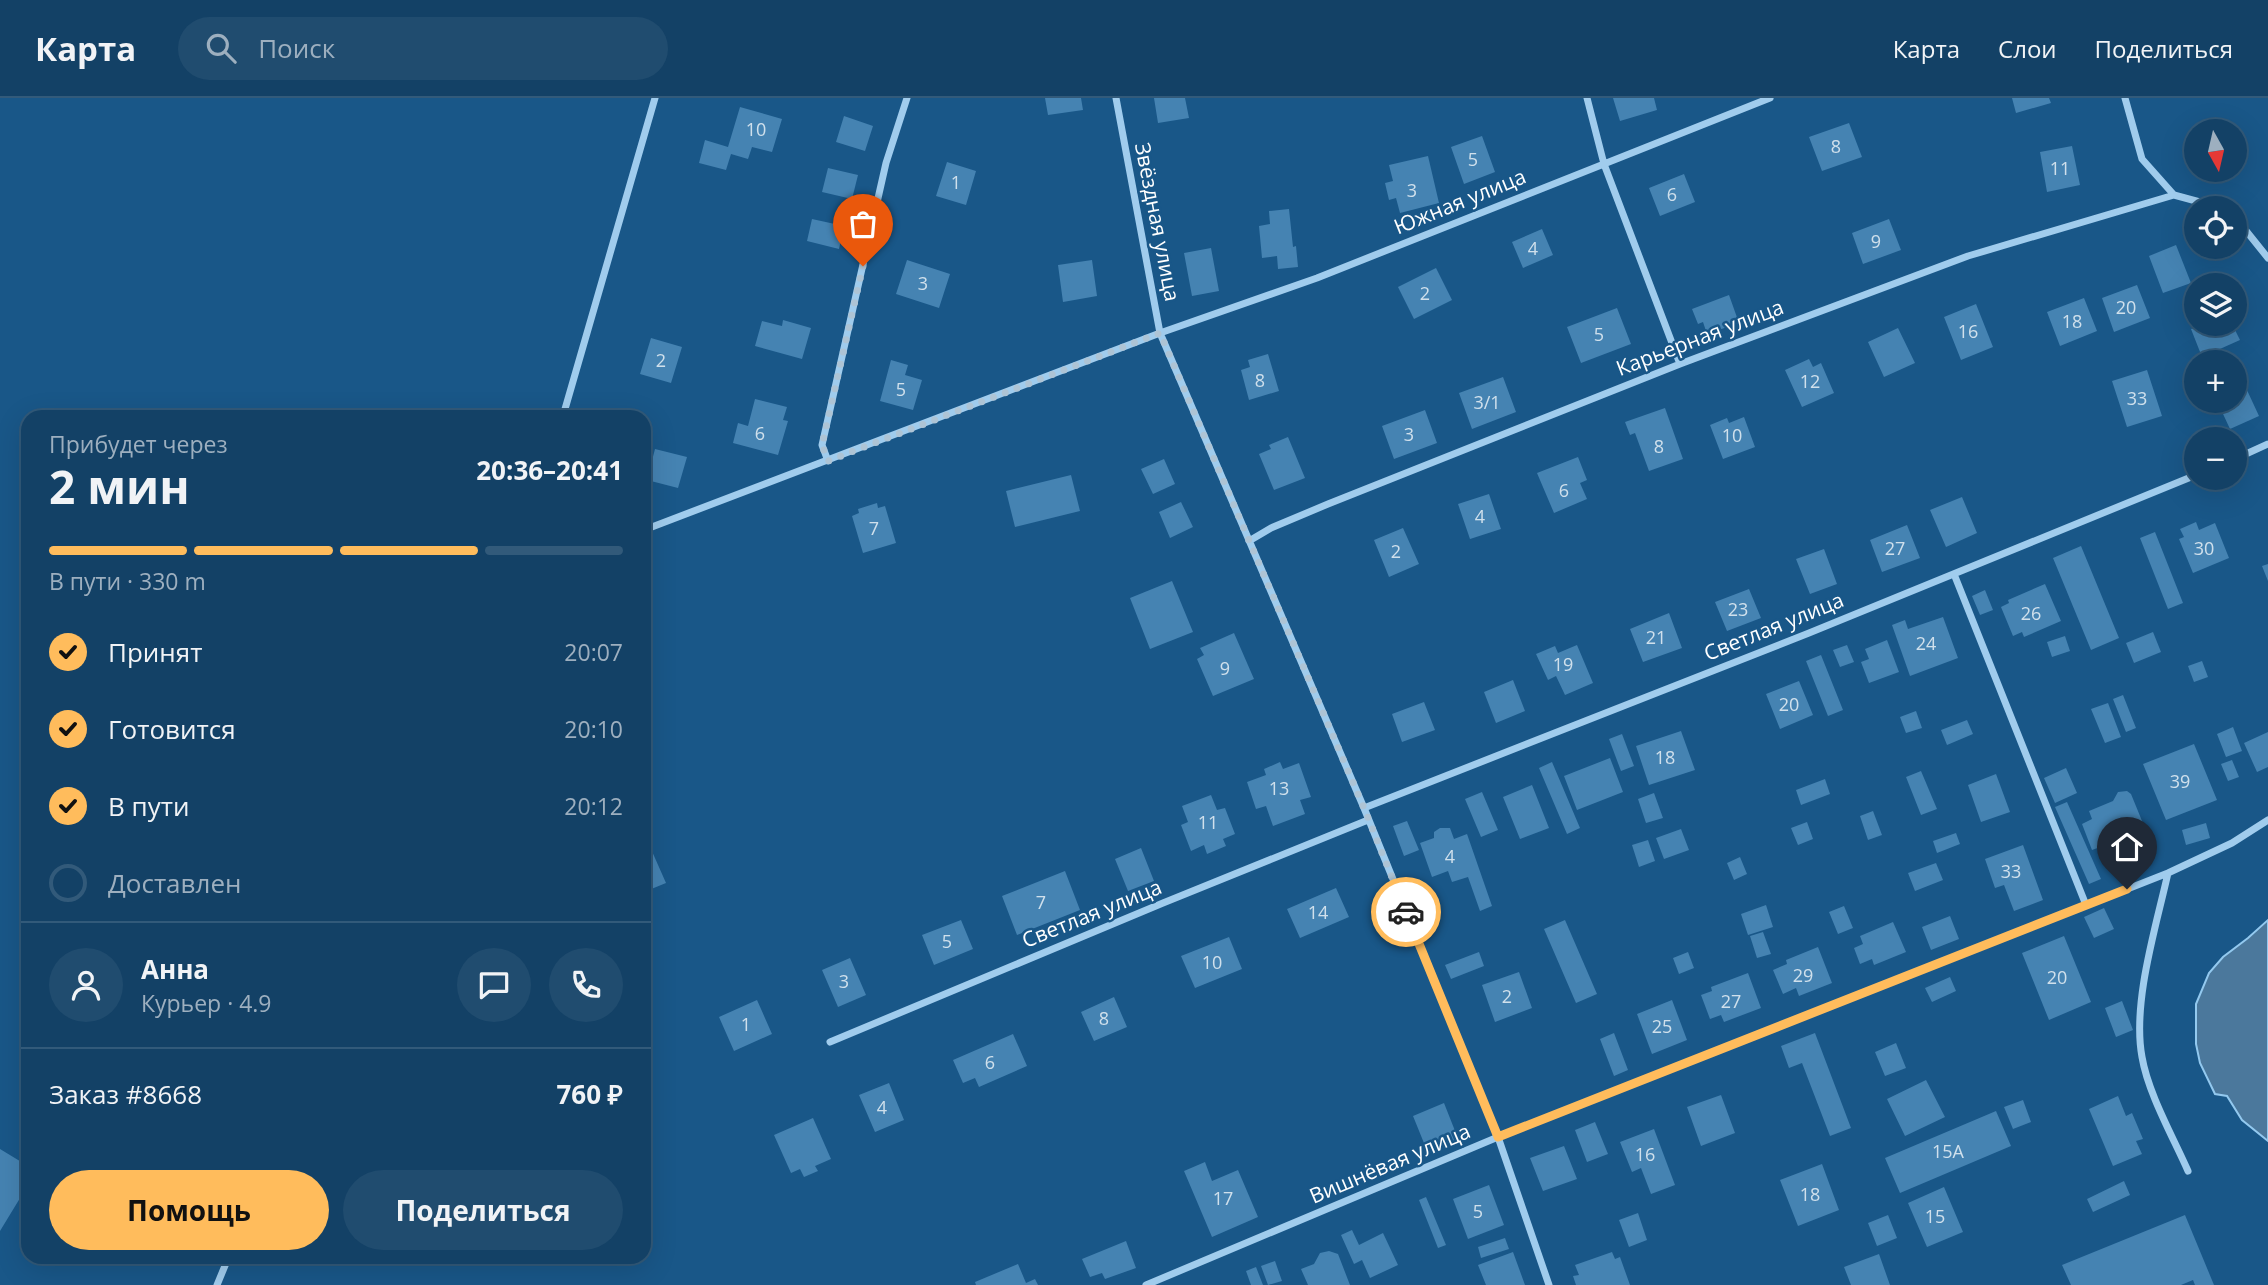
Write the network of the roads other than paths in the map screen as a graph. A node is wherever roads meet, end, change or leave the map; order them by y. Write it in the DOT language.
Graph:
graph roads {
  1 [pos="655,98"];
  2 [pos="907,98"];
  3 [pos="1116,98"];
  4 [pos="1587,98"];
  5 [pos="1770,98"];
  6 [pos="2125,98"];
  7 [pos="1604,164"];
  8 [pos="2174,195"];
  9 [pos="2184,198"];
  10 [pos="2247,232"];
  11 [pos="2268,258"];
  12 [pos="1160,333"];
  13 [pos="1680,364"];
  14 [pos="565,410"];
  15 [pos="2268,444"];
  16 [pos="2247,454"];
  17 [pos="828,461"];
  18 [pos="2184,480"];
  19 [pos="651,527"];
  20 [pos="1249,541"];
  21 [pos="1954,574"];
  22 [pos="1364,808"];
  23 [pos="1368,820"];
  24 [pos="2268,820"];
  25 [pos="2168,873"];
  26 [pos="2086,905"];
  27 [pos="830,1042"];
  28 [pos="1498,1137"];
  29 [pos="2188,1171"];
  30 [pos="226,1264"];
  31 [pos="217,1285"];
  32 [pos="1146,1285"];
  33 [pos="1549,1285"];
  1 -- 14 [label="street"];
  2 -- 17 [label="street"];
  3 -- 12 [label="street, Звёздная улица"];
  4 -- 7 [label="street"];
  5 -- 7 [label="street, Южная улица"];
  6 -- 8 [label="street"];
  7 -- 12 [label="street, Южная улица"];
  7 -- 13 [label="street"];
  8 -- 9 [label="street"];
  8 -- 13 [label="street, Карьерная улица"];
  10 -- 11 [label="street"];
  12 -- 17 [label="street, Южная улица"];
  12 -- 20 [label="street, Звёздная улица"];
  13 -- 20 [label="street, Карьерная улица"];
  15 -- 16 [label="street"];
  17 -- 19 [label="street, Южная улица"];
  18 -- 21 [label="street, Светлая улица"];
  20 -- 22 [label="street, Звёздная улица"];
  21 -- 22 [label="street, Светлая улица"];
  21 -- 26 [label="street"];
  22 -- 23 [label="street, Звёздная улица"];
  23 -- 27 [label="street, Светлая улица"];
  23 -- 28 [label="street, Звёздная улица"];
  24 -- 25 [label="street, Вишнёвая улица"];
  25 -- 26 [label="street, Вишнёвая улица"];
  25 -- 29 [label="street"];
  26 -- 28 [label="street, Вишнёвая улица"];
  28 -- 32 [label="street, Вишнёвая улица"];
  28 -- 33 [label="street, Звёздная улица"];
  30 -- 31 [label="street"];
}
